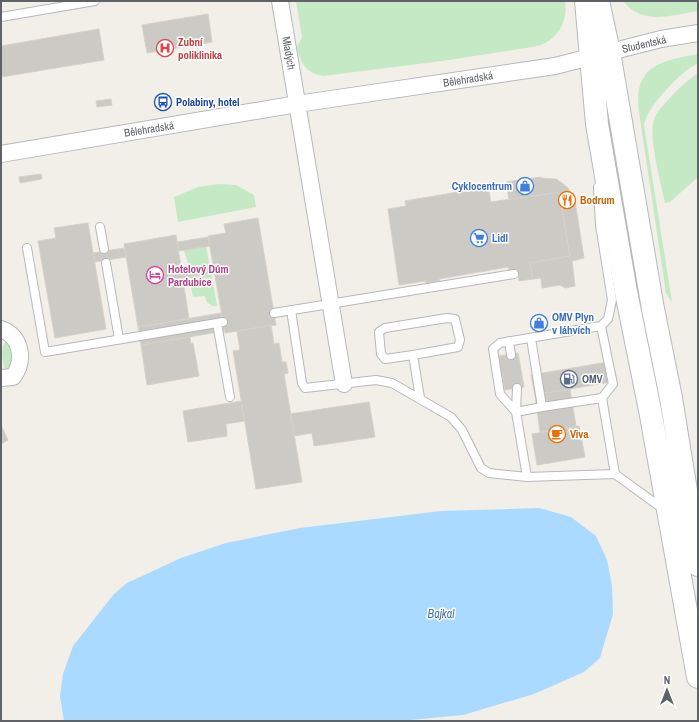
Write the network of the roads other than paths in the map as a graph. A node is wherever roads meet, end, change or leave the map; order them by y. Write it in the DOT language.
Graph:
graph roads {
  1 [pos="95,1"];
  2 [pos="280,1"];
  3 [pos="586,1"];
  4 [pos="598,1"];
  5 [pos="1,17"];
  6 [pos="698,33"];
  7 [pos="600,55"];
  8 [pos="297,104"];
  9 [pos="597,124"];
  10 [pos="1,154"];
  11 [pos="100,227"];
  12 [pos="27,248"];
  13 [pos="104,249"];
  14 [pos="106,263"];
  15 [pos="514,274"];
  16 [pos="330,303"];
  17 [pos="291,310"];
  18 [pos="274,313"];
  19 [pos="601,326"];
  20 [pos="1,330"];
  21 [pos="531,338"];
  22 [pos="119,339"];
  23 [pos="509,341"];
  24 [pos="511,354"];
  25 [pos="413,355"];
  26 [pos="1,378"];
  27 [pos="344,384"];
  28 [pos="517,388"];
  29 [pos="230,397"];
  30 [pos="420,398"];
  31 [pos="602,398"];
  32 [pos="542,407"];
  33 [pos="516,412"];
  34 [pos="615,474"];
  35 [pos="527,476"];
  36 [pos="669,512"];
  37 [pos="698,565"];
  38 [pos="698,677"];
  1 -- 5 [label="lane"];
  2 -- 8 [label="street, Mladých"];
  3 -- 7 [label="main road"];
  4 -- 7 [label="main road"];
  6 -- 7 [label="street, Studentská"];
  7 -- 8 [label="street, Bělehradská"];
  7 -- 9 [label="main road"];
  7 -- 37 [label="main road"];
  8 -- 10 [label="street, Bělehradská"];
  8 -- 16 [label="street"];
  9 -- 19 [label="lane"];
  9 -- 36 [label="main road"];
  11 -- 13 [label="lane"];
  12 -- 22 [label="lane"];
  14 -- 22 [label="lane"];
  15 -- 16 [label="lane"];
  16 -- 17 [label="lane"];
  16 -- 27 [label="street"];
  17 -- 18 [label="lane"];
  17 -- 27 [label="lane"];
  19 -- 21 [label="lane"];
  19 -- 31 [label="lane"];
  20 -- 26 [label="street"];
  21 -- 23 [label="lane"];
  21 -- 32 [label="lane"];
  22 -- 29 [label="lane"];
  23 -- 24 [label="lane"];
  23 -- 33 [label="lane"];
  25 -- 25 [label="lane"];
  25 -- 30 [label="lane"];
  27 -- 30 [label="lane"];
  28 -- 33 [label="lane"];
  30 -- 35 [label="lane"];
  31 -- 32 [label="lane"];
  31 -- 34 [label="lane"];
  32 -- 33 [label="lane"];
  33 -- 35 [label="lane"];
  34 -- 35 [label="lane"];
  34 -- 36 [label="lane"];
  36 -- 38 [label="main road"];
}
